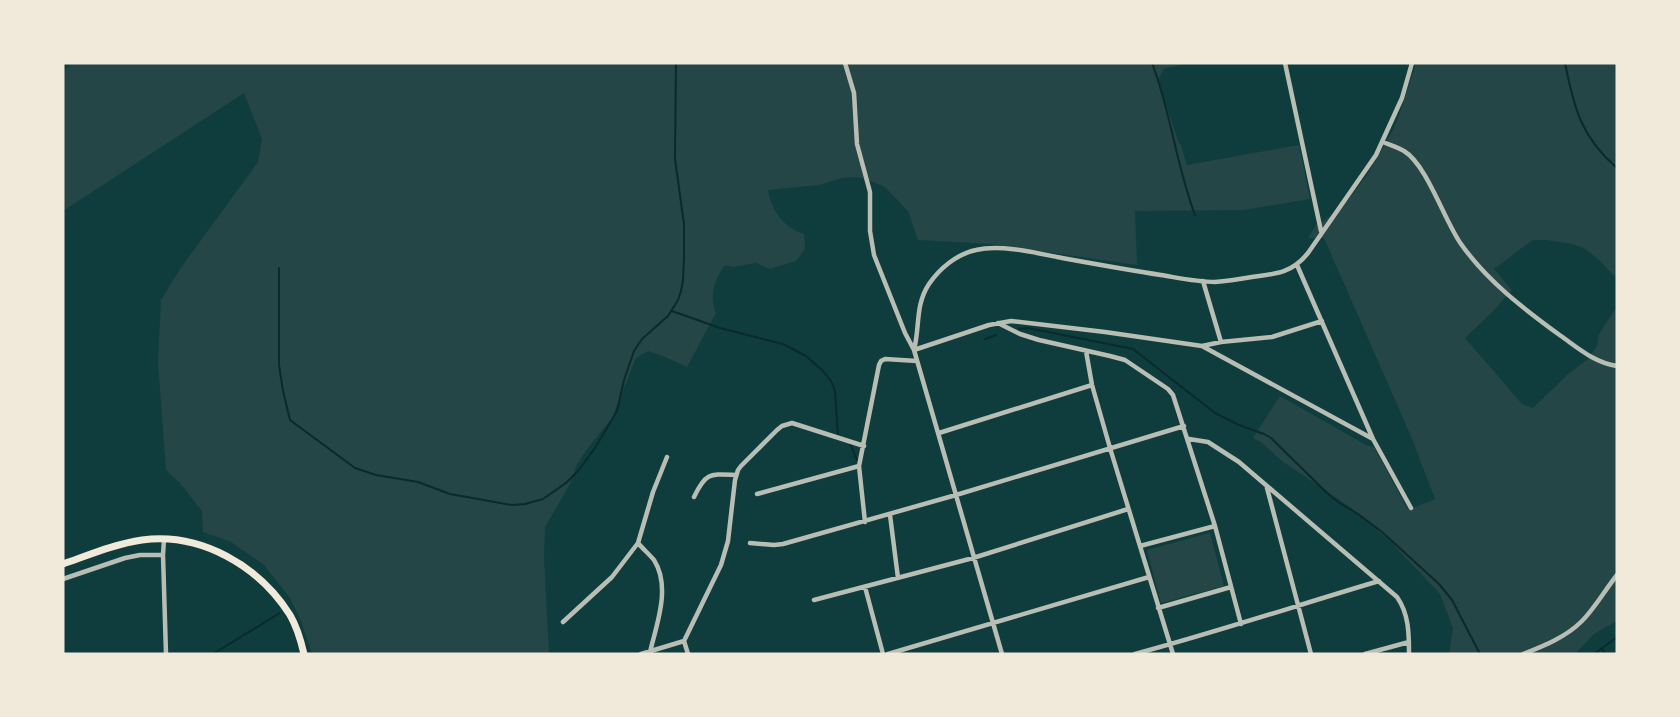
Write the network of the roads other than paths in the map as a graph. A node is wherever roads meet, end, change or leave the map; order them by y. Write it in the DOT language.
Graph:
graph roads {
  1 [pos="845,63"];
  2 [pos="1285,63"];
  3 [pos="1412,63"];
  4 [pos="1383,142"];
  5 [pos="1321,231"];
  6 [pos="1297,265"];
  7 [pos="1203,281"];
  8 [pos="1322,321"];
  9 [pos="998,323"];
  10 [pos="1221,342"];
  11 [pos="1202,346"];
  12 [pos="914,350"];
  13 [pos="1086,351"];
  14 [pos="917,362"];
  15 [pos="1617,366"];
  16 [pos="1092,385"];
  17 [pos="1184,426"];
  18 [pos="939,433"];
  19 [pos="1373,439"];
  20 [pos="1189,440"];
  21 [pos="864,446"];
  22 [pos="1110,448"];
  23 [pos="667,457"];
  24 [pos="859,466"];
  25 [pos="736,475"];
  26 [pos="1267,487"];
  27 [pos="757,494"];
  28 [pos="956,495"];
  29 [pos="694,496"];
  30 [pos="1411,507"];
  31 [pos="1128,509"];
  32 [pos="890,514"];
  33 [pos="865,522"];
  34 [pos="1215,526"];
  35 [pos="164,539"];
  36 [pos="638,543"];
  37 [pos="750,543"];
  38 [pos="1140,546"];
  39 [pos="163,555"];
  40 [pos="973,558"];
  41 [pos="63,564"];
  42 [pos="1617,575"];
  43 [pos="1149,577"];
  44 [pos="898,578"];
  45 [pos="63,579"];
  46 [pos="1379,581"];
  47 [pos="865,587"];
  48 [pos="1231,587"];
  49 [pos="814,600"];
  50 [pos="1298,605"];
  51 [pos="1158,608"];
  52 [pos="563,622"];
  53 [pos="993,624"];
  54 [pos="1241,624"];
  55 [pos="684,641"];
  56 [pos="1409,642"];
  57 [pos="1170,645"];
  58 [pos="650,652"];
  59 [pos="166,654"];
  60 [pos="304,654"];
  61 [pos="641,654"];
  62 [pos="688,654"];
  63 [pos="883,654"];
  64 [pos="888,654"];
  65 [pos="1002,654"];
  66 [pos="1135,654"];
  67 [pos="1173,654"];
  68 [pos="1311,654"];
  69 [pos="1365,654"];
  70 [pos="1409,654"];
  71 [pos="1523,654"];
  1 -- 12 [label="street"];
  2 -- 5 [label="street"];
  3 -- 4 [label="street"];
  4 -- 5 [label="street"];
  4 -- 15 [label="street"];
  5 -- 6 [label="street"];
  6 -- 7 [label="street"];
  6 -- 8 [label="street"];
  7 -- 10 [label="street"];
  7 -- 12 [label="street"];
  8 -- 10 [label="street"];
  8 -- 19 [label="street"];
  9 -- 11 [label="street"];
  9 -- 12 [label="street"];
  9 -- 13 [label="street"];
  10 -- 11 [label="street"];
  11 -- 19 [label="street"];
  12 -- 14 [label="street"];
  13 -- 16 [label="street"];
  13 -- 17 [label="street"];
  14 -- 18 [label="street"];
  14 -- 21 [label="street"];
  16 -- 18 [label="street"];
  16 -- 22 [label="street"];
  17 -- 20 [label="street"];
  17 -- 22 [label="street"];
  18 -- 28 [label="street"];
  19 -- 30 [label="street"];
  20 -- 26 [label="street"];
  20 -- 34 [label="street"];
  21 -- 24 [label="street"];
  21 -- 25 [label="street"];
  22 -- 28 [label="street"];
  22 -- 31 [label="street"];
  23 -- 36 [label="street"];
  24 -- 27 [label="street"];
  24 -- 33 [label="street"];
  25 -- 29 [label="street"];
  25 -- 55 [label="street"];
  26 -- 46 [label="street"];
  26 -- 50 [label="street"];
  28 -- 32 [label="street"];
  28 -- 40 [label="street"];
  31 -- 38 [label="street"];
  31 -- 40 [label="street"];
  32 -- 33 [label="street"];
  32 -- 44 [label="street"];
  33 -- 37 [label="street"];
  34 -- 38 [label="street"];
  34 -- 48 [label="street"];
  35 -- 39 [label="street"];
  35 -- 41 [label="main road"];
  35 -- 60 [label="main road"];
  36 -- 52 [label="street"];
  36 -- 58 [label="street"];
  38 -- 43 [label="street"];
  39 -- 45 [label="street"];
  39 -- 59 [label="street"];
  40 -- 44 [label="street"];
  40 -- 53 [label="street"];
  42 -- 71 [label="street"];
  43 -- 51 [label="street"];
  43 -- 53 [label="street"];
  44 -- 47 [label="street"];
  46 -- 50 [label="street"];
  46 -- 56 [label="street"];
  47 -- 49 [label="street"];
  47 -- 63 [label="street"];
  48 -- 51 [label="street"];
  48 -- 54 [label="street"];
  50 -- 54 [label="street"];
  50 -- 68 [label="street"];
  51 -- 57 [label="street"];
  53 -- 64 [label="street"];
  53 -- 65 [label="street"];
  54 -- 57 [label="street"];
  55 -- 58 [label="street"];
  55 -- 62 [label="street"];
  56 -- 69 [label="street"];
  56 -- 70 [label="street"];
  57 -- 66 [label="street"];
  57 -- 67 [label="street"];
  58 -- 61 [label="street"];
}
